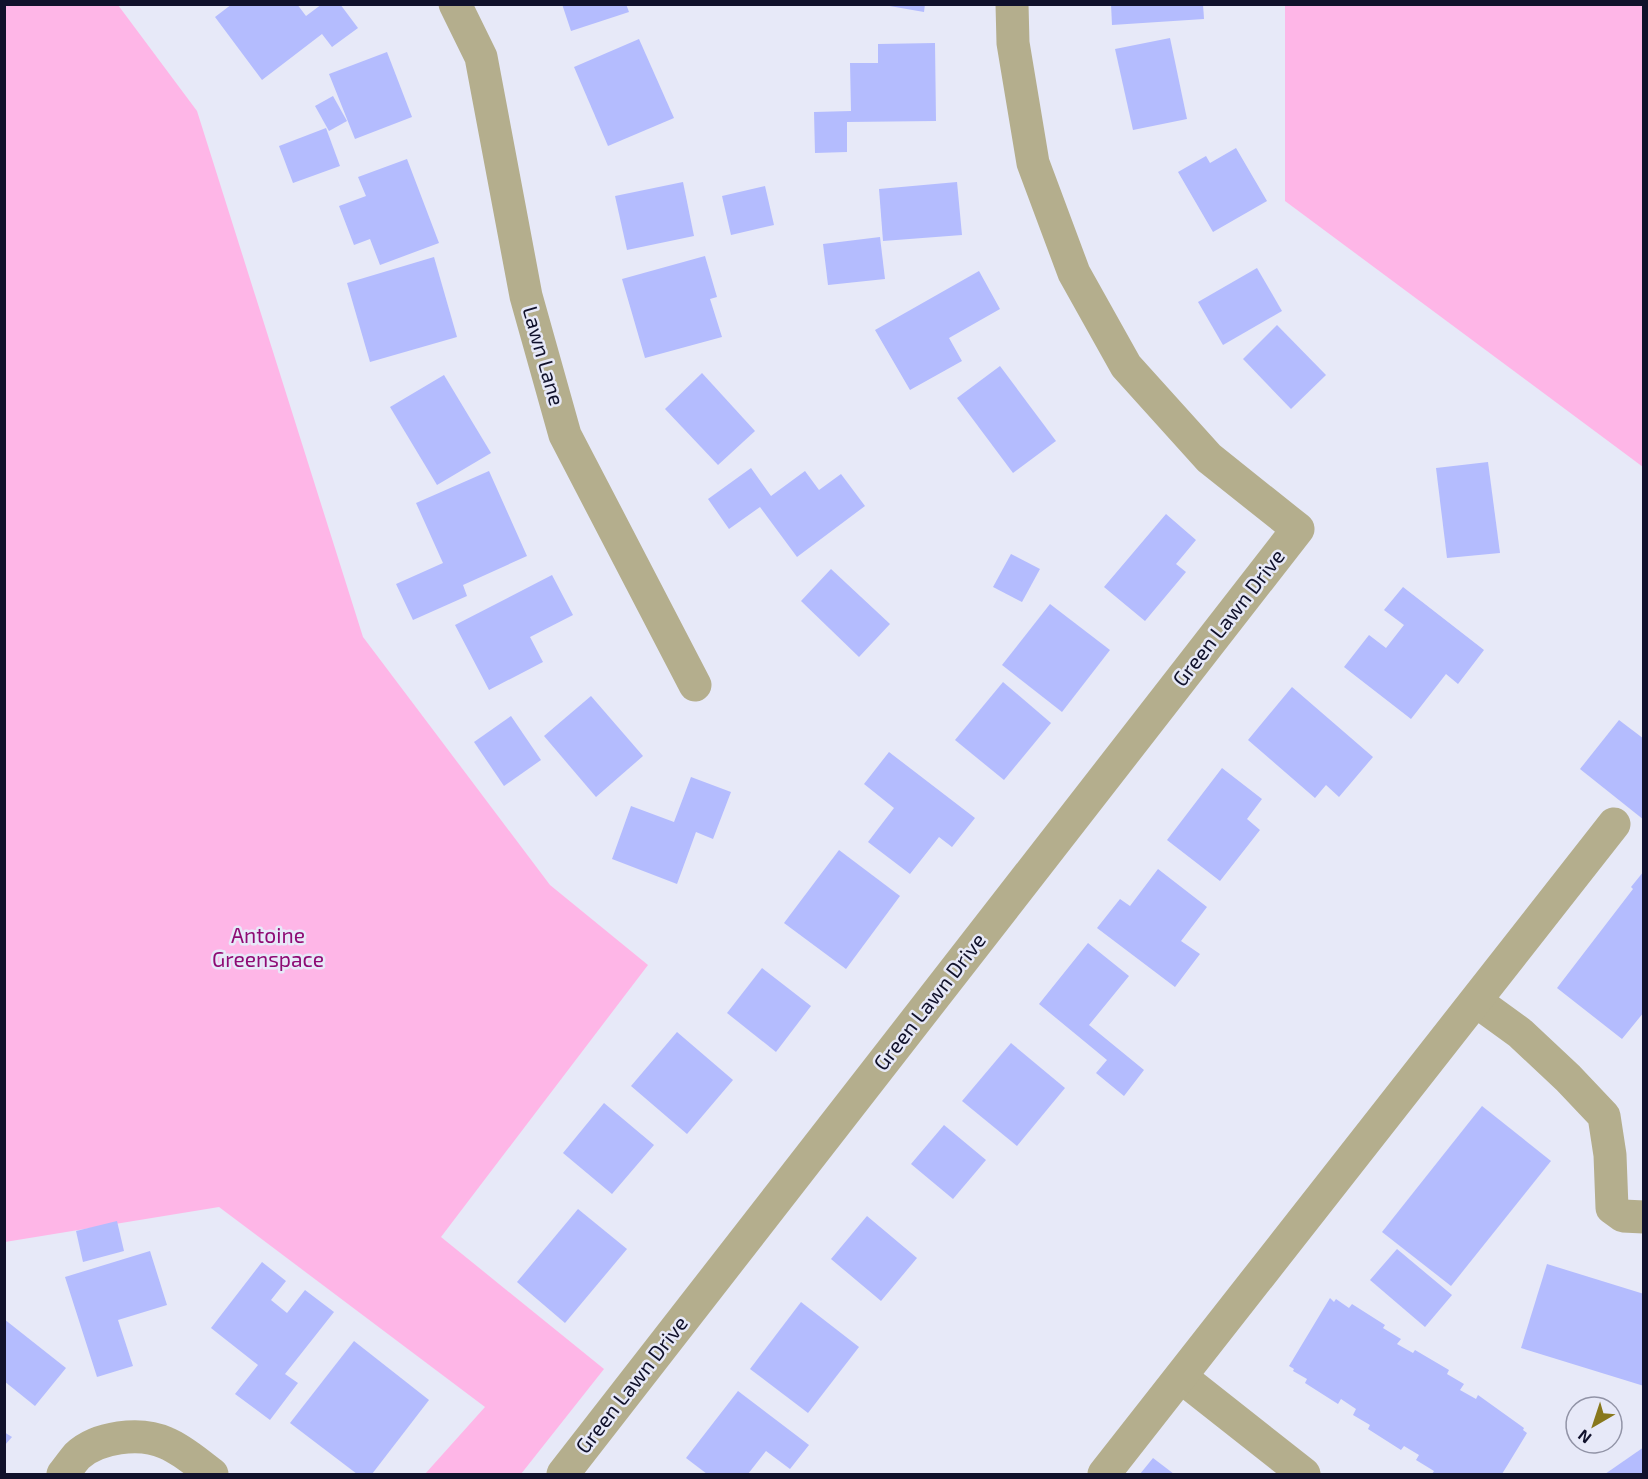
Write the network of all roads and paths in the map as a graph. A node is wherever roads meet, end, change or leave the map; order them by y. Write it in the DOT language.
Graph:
graph roads {
  1 [pos="455,4"];
  2 [pos="1012,4"];
  3 [pos="695,685"];
  4 [pos="1614,824"];
  5 [pos="1476,1001"];
  6 [pos="1644,1217"];
  7 [pos="1181,1377"];
  8 [pos="63,1474"];
  9 [pos="212,1474"];
  10 [pos="562,1474"];
  11 [pos="1104,1474"];
  12 [pos="1304,1474"];
  1 -- 3 [label="street, Lawn Lane"];
  2 -- 10 [label="street, Green Lawn Drive"];
  4 -- 5 [label="street"];
  5 -- 6 [label="street"];
  5 -- 7 [label="street"];
  7 -- 11 [label="street"];
  7 -- 12 [label="street"];
  8 -- 9 [label="street"];
}
